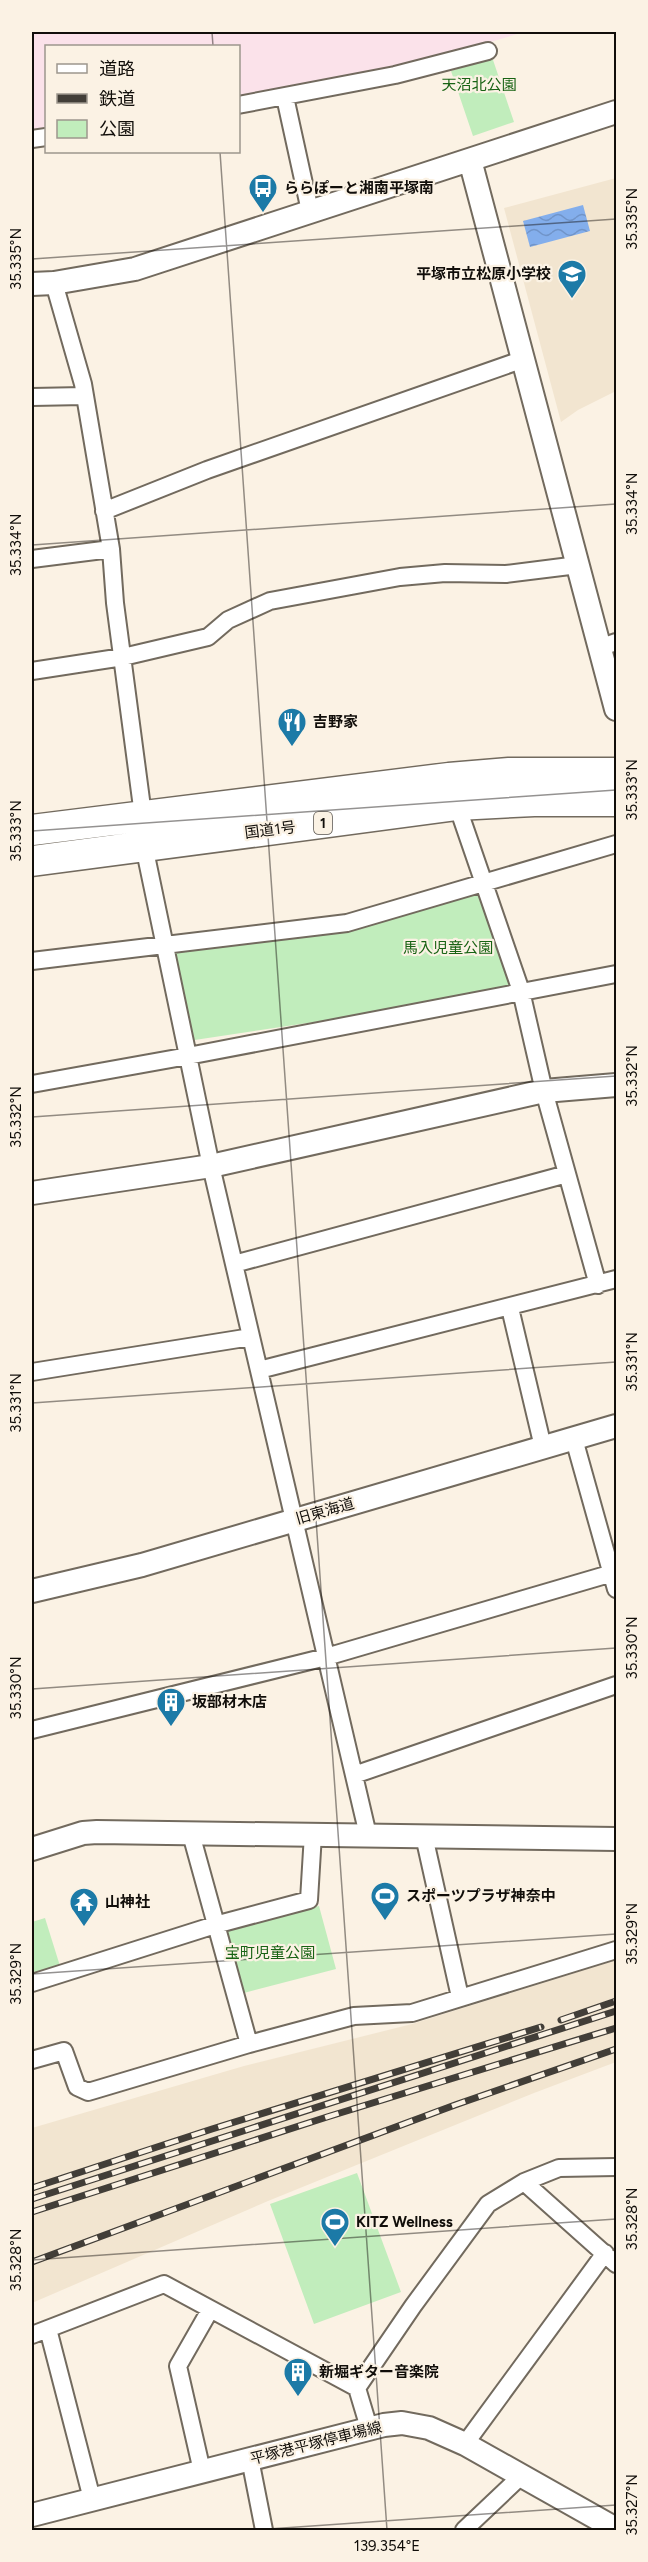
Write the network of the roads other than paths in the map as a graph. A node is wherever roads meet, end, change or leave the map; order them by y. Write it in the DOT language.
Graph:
graph roads {
  1 [pos="488,51"];
  2 [pos="285,97"];
  3 [pos="240,105"];
  4 [pos="616,112"];
  5 [pos="470,160"];
  6 [pos="310,211"];
  7 [pos="54,283"];
  8 [pos="32,284"];
  9 [pos="524,359"];
  10 [pos="84,396"];
  11 [pos="32,397"];
  12 [pos="104,511"];
  13 [pos="111,549"];
  14 [pos="32,559"];
  15 [pos="578,565"];
  16 [pos="608,645"];
  17 [pos="123,657"];
  18 [pos="32,671"];
  19 [pos="616,709"];
  20 [pos="616,793"];
  21 [pos="457,805"];
  22 [pos="143,815"];
  23 [pos="32,830"];
  24 [pos="616,844"];
  25 [pos="144,846"];
  26 [pos="32,861"];
  27 [pos="483,882"];
  28 [pos="165,945"];
  29 [pos="32,961"];
  30 [pos="616,974"];
  31 [pos="521,991"];
  32 [pos="188,1056"];
  33 [pos="32,1084"];
  34 [pos="616,1085"];
  35 [pos="544,1091"];
  36 [pos="211,1166"];
  37 [pos="567,1173"];
  38 [pos="32,1193"];
  39 [pos="234,1264"];
  40 [pos="616,1279"];
  41 [pos="598,1285"];
  42 [pos="510,1308"];
  43 [pos="251,1337"];
  44 [pos="259,1370"];
  45 [pos="32,1372"];
  46 [pos="616,1426"];
  47 [pos="574,1438"];
  48 [pos="543,1447"];
  49 [pos="294,1519"];
  50 [pos="615,1578"];
  51 [pos="32,1591"];
  52 [pos="326,1657"];
  53 [pos="616,1685"];
  54 [pos="32,1730"];
  55 [pos="354,1776"];
  56 [pos="191,1834"];
  57 [pos="313,1834"];
  58 [pos="368,1835"];
  59 [pos="424,1836"];
  60 [pos="616,1839"];
  61 [pos="32,1849"];
  62 [pos="215,1925"];
  63 [pos="616,1950"];
  64 [pos="32,1983"];
  65 [pos="460,1997"];
  66 [pos="249,2044"];
  67 [pos="32,2060"];
  68 [pos="616,2167"];
  69 [pos="524,2182"];
  70 [pos="611,2259"];
  71 [pos="210,2310"];
  72 [pos="48,2329"];
  73 [pos="32,2335"];
  74 [pos="357,2388"];
  75 [pos="369,2428"];
  76 [pos="465,2444"];
  77 [pos="250,2459"];
  78 [pos="202,2471"];
  79 [pos="521,2476"];
  80 [pos="92,2499"];
  81 [pos="32,2515"];
  82 [pos="616,2529"];
  83 [pos="264,2530"];
  84 [pos="464,2530"];
  1 -- 2 [label="street"];
  2 -- 3 [label="street"];
  2 -- 6 [label="street"];
  4 -- 5 [label="street"];
  5 -- 6 [label="street"];
  5 -- 9 [label="street"];
  6 -- 7 [label="street"];
  7 -- 8 [label="street"];
  7 -- 10 [label="street"];
  9 -- 12 [label="street"];
  9 -- 15 [label="street"];
  10 -- 11 [label="street"];
  10 -- 12 [label="street"];
  12 -- 13 [label="street"];
  13 -- 14 [label="street"];
  13 -- 17 [label="street"];
  15 -- 16 [label="street"];
  15 -- 17 [label="street"];
  16 -- 19 [label="street"];
  17 -- 18 [label="street"];
  17 -- 22 [label="street"];
  20 -- 21 [label="highway, 国道1号 / 1"];
  20 -- 22 [label="highway, 国道1号 / 1"];
  21 -- 25 [label="highway, 国道1号 / 1"];
  21 -- 27 [label="street"];
  22 -- 23 [label="highway, 国道1号 / 1"];
  22 -- 25 [label="street"];
  24 -- 27 [label="street"];
  25 -- 26 [label="highway, 国道1号 / 1"];
  25 -- 28 [label="street"];
  27 -- 28 [label="street"];
  27 -- 31 [label="street"];
  28 -- 29 [label="street"];
  28 -- 32 [label="street"];
  30 -- 31 [label="street"];
  31 -- 32 [label="street"];
  31 -- 35 [label="street"];
  32 -- 33 [label="street"];
  32 -- 36 [label="street"];
  34 -- 35 [label="street"];
  35 -- 36 [label="street"];
  35 -- 37 [label="street"];
  36 -- 38 [label="street"];
  36 -- 39 [label="street"];
  37 -- 39 [label="street"];
  37 -- 41 [label="street"];
  39 -- 43 [label="street"];
  40 -- 41 [label="street"];
  41 -- 42 [label="street"];
  42 -- 44 [label="street"];
  42 -- 48 [label="street"];
  43 -- 44 [label="street"];
  43 -- 45 [label="street"];
  44 -- 49 [label="street"];
  46 -- 47 [label="street, 旧東海道"];
  47 -- 48 [label="street, 旧東海道"];
  47 -- 50 [label="street"];
  48 -- 49 [label="street, 旧東海道"];
  49 -- 51 [label="street, 旧東海道"];
  49 -- 52 [label="street"];
  50 -- 52 [label="street"];
  52 -- 54 [label="street"];
  52 -- 55 [label="street"];
  53 -- 55 [label="street"];
  55 -- 58 [label="street"];
  56 -- 57 [label="street"];
  56 -- 61 [label="street"];
  56 -- 62 [label="street"];
  57 -- 58 [label="street"];
  57 -- 62 [label="street"];
  58 -- 59 [label="street"];
  59 -- 60 [label="street"];
  59 -- 65 [label="street"];
  62 -- 64 [label="street"];
  62 -- 66 [label="street"];
  63 -- 65 [label="street"];
  65 -- 66 [label="street"];
  66 -- 67 [label="street"];
  68 -- 69 [label="street"];
  69 -- 70 [label="street"];
  69 -- 74 [label="street"];
  70 -- 76 [label="street"];
  71 -- 72 [label="street"];
  71 -- 74 [label="street"];
  71 -- 78 [label="street"];
  72 -- 73 [label="street"];
  72 -- 80 [label="street"];
  74 -- 75 [label="street"];
  75 -- 76 [label="street, 平塚港平塚停車場線"];
  75 -- 77 [label="street, 平塚港平塚停車場線"];
  76 -- 79 [label="street, 平塚港平塚停車場線"];
  77 -- 78 [label="street, 平塚港平塚停車場線"];
  77 -- 83 [label="street"];
  78 -- 80 [label="street, 平塚港平塚停車場線"];
  79 -- 82 [label="street, 平塚港平塚停車場線"];
  79 -- 84 [label="street"];
  80 -- 81 [label="street, 平塚港平塚停車場線"];
}
